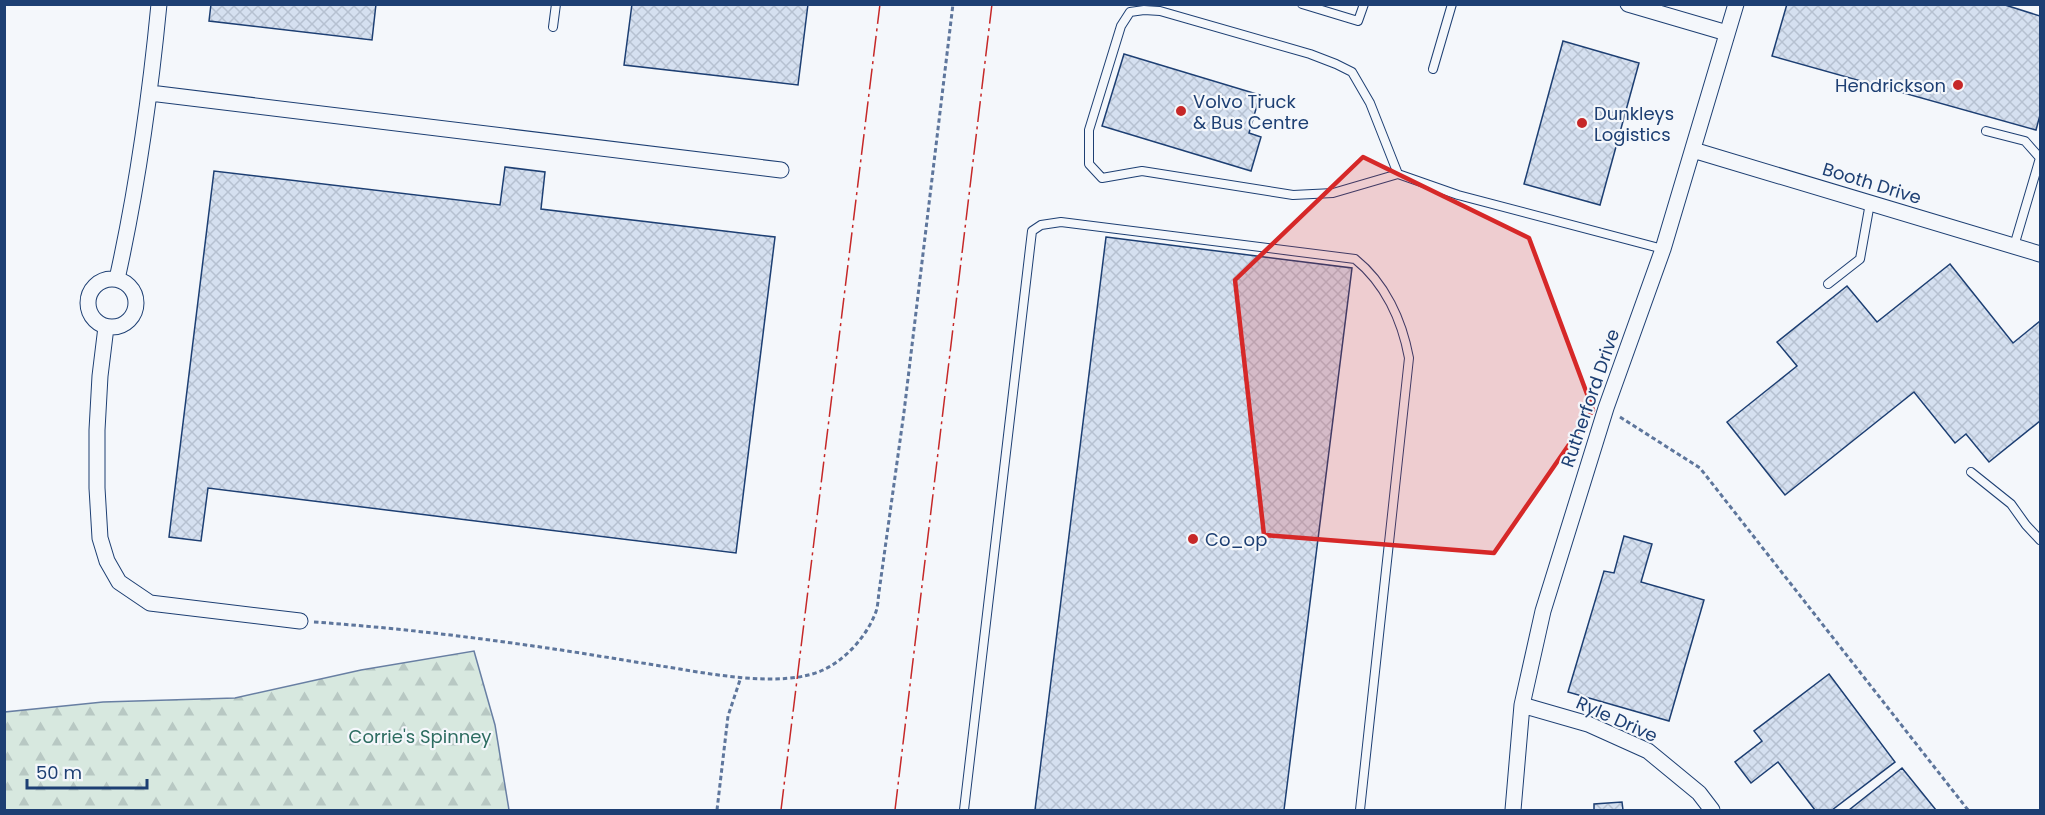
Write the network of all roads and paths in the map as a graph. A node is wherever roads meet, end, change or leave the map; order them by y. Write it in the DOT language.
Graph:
graph roads {
  1 [pos="159,4"];
  2 [pos="556,4"];
  3 [pos="953,4"];
  4 [pos="1302,4"];
  5 [pos="1364,4"];
  6 [pos="1452,4"];
  7 [pos="1628,4"];
  8 [pos="1736,4"];
  9 [pos="553,27"];
  10 [pos="1727,33"];
  11 [pos="1433,69"];
  12 [pos="150,93"];
  13 [pos="1986,131"];
  14 [pos="1693,150"];
  15 [pos="781,170"];
  16 [pos="2038,170"];
  17 [pos="1398,174"];
  18 [pos="1870,203"];
  19 [pos="2014,246"];
  20 [pos="1663,249"];
  21 [pos="2040,254"];
  22 [pos="117,279"];
  23 [pos="1828,284"];
  24 [pos="106,327"];
  25 [pos="1606,408"];
  26 [pos="1971,472"];
  27 [pos="2040,540"];
  28 [pos="300,621"];
  29 [pos="741,677"];
  30 [pos="1522,705"];
  31 [pos="717,810"];
  32 [pos="964,810"];
  33 [pos="1360,810"];
  34 [pos="1513,810"];
  35 [pos="1712,810"];
  36 [pos="1968,810"];
  1 -- 12 [label="street"];
  2 -- 9 [label="lane"];
  3 -- 29 [label="path"];
  4 -- 5 [label="lane"];
  6 -- 11 [label="lane"];
  7 -- 10 [label="street"];
  8 -- 10 [label="street, Rutherford Drive"];
  10 -- 14 [label="street, Rutherford Drive"];
  12 -- 15 [label="street"];
  12 -- 22 [label="street"];
  13 -- 16 [label="lane"];
  14 -- 18 [label="street, Booth Drive"];
  14 -- 20 [label="street, Rutherford Drive"];
  16 -- 19 [label="lane"];
  17 -- 17 [label="lane"];
  17 -- 20 [label="lane"];
  18 -- 19 [label="street, Booth Drive"];
  18 -- 23 [label="lane"];
  19 -- 21 [label="street, Booth Drive"];
  20 -- 25 [label="street, Rutherford Drive"];
  22 -- 24 [label="street"];
  22 -- 24 [label="street"];
  24 -- 28 [label="street"];
  25 -- 30 [label="street, Rutherford Drive"];
  25 -- 36 [label="path"];
  26 -- 27 [label="lane"];
  28 -- 29 [label="path"];
  29 -- 31 [label="path"];
  30 -- 34 [label="street, Rutherford Drive"];
  30 -- 35 [label="street, Ryle Drive"];
  32 -- 33 [label="lane"];
}
